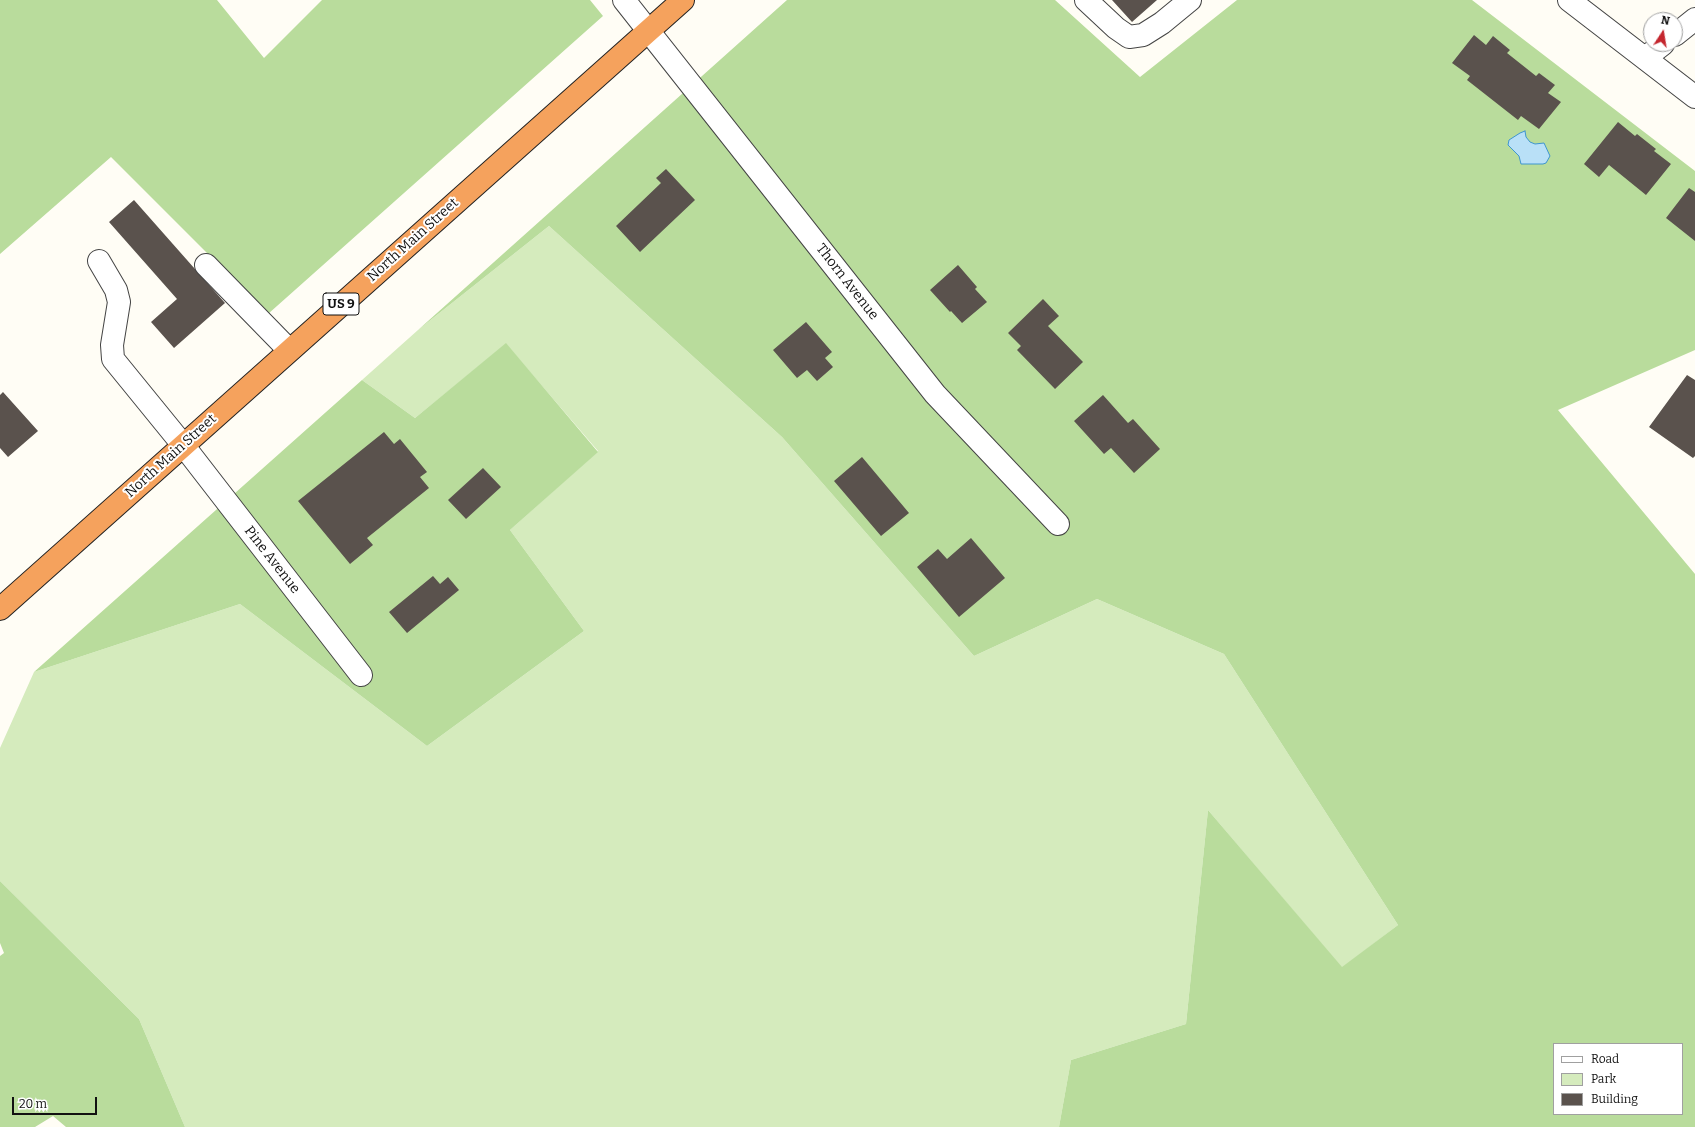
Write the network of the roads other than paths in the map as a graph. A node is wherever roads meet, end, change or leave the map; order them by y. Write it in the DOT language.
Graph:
graph roads {
  1 [pos="624,0"];
  2 [pos="683,0"];
  3 [pos="1086,0"];
  4 [pos="1190,0"];
  5 [pos="1569,0"];
  6 [pos="1695,19"];
  7 [pos="1683,28"];
  8 [pos="649,30"];
  9 [pos="1653,52"];
  10 [pos="1645,58"];
  11 [pos="1695,97"];
  12 [pos="99,261"];
  13 [pos="206,265"];
  14 [pos="289,350"];
  15 [pos="183,445"];
  16 [pos="1058,524"];
  17 [pos="0,609"];
  18 [pos="361,675"];
  1 -- 8 [label="street, Thorn Avenue"];
  2 -- 8 [label="highway, North Main Street / US 9"];
  3 -- 4 [label="street"];
  5 -- 10 [label="street"];
  6 -- 7 [label="street"];
  8 -- 14 [label="highway, North Main Street / US 9"];
  8 -- 16 [label="street, Thorn Avenue"];
  9 -- 10 [label="street"];
  10 -- 11 [label="street"];
  12 -- 15 [label="street, Pine Avenue"];
  13 -- 14 [label="street"];
  14 -- 15 [label="highway, North Main Street / US 9"];
  15 -- 17 [label="highway, North Main Street / US 9"];
  15 -- 18 [label="street, Pine Avenue"];
}
